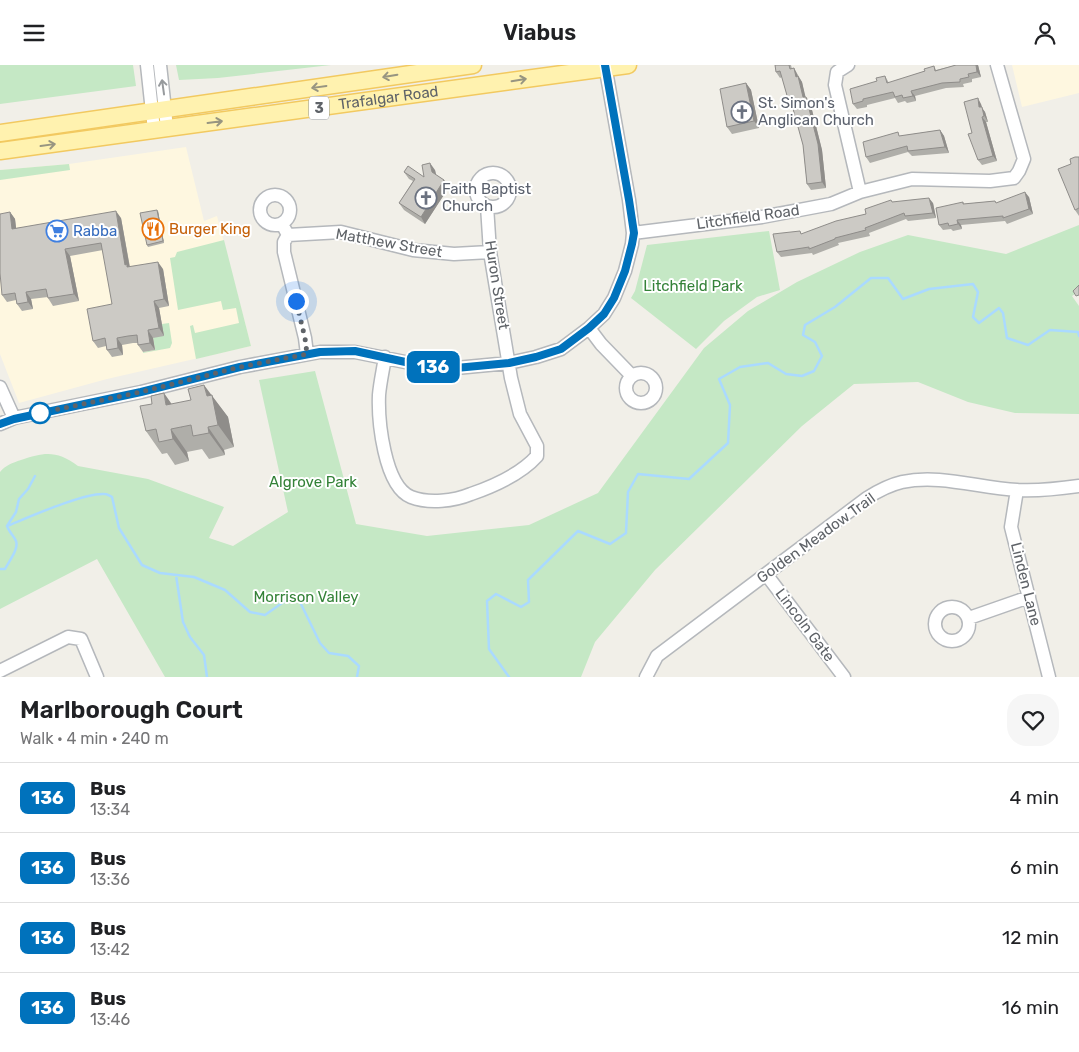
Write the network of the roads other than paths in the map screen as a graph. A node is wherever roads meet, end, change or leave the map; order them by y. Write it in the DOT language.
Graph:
graph roads {
  1 [pos="147,65"];
  2 [pos="160,65"];
  3 [pos="473,65"];
  4 [pos="628,65"];
  5 [pos="848,65"];
  6 [pos="997,65"];
  7 [pos="605,67"];
  8 [pos="159,109"];
  9 [pos="161,129"];
  10 [pos="0,133"];
  11 [pos="0,151"];
  12 [pos="860,191"];
  13 [pos="487,206"];
  14 [pos="634,233"];
  15 [pos="490,252"];
  16 [pos="589,328"];
  17 [pos="307,354"];
  18 [pos="385,357"];
  19 [pos="509,363"];
  20 [pos="632,376"];
  21 [pos="0,387"];
  22 [pos="14,419"];
  23 [pos="0,424"];
  24 [pos="1079,486"];
  25 [pos="1017,490"];
  26 [pos="766,574"];
  27 [pos="1029,597"];
  28 [pos="969,618"];
  29 [pos="0,671"];
  30 [pos="97,677"];
  31 [pos="646,677"];
  32 [pos="844,677"];
  33 [pos="1049,677"];
  1 -- 8 [label="street"];
  8 -- 2 [label="street, one-way"];
  3 -- 8 [label="main road, Trafalgar Road / 3, one-way"];
  4 -- 7 [label="main road, Trafalgar Road / 3"];
  5 -- 12 [label="street"];
  6 -- 12 [label="street, Litchfield Road"];
  9 -- 7 [label="main road, Trafalgar Road / 3, one-way"];
  7 -- 14 [label="street"];
  8 -- 9 [label="street"];
  8 -- 10 [label="main road, Trafalgar Road / 3"];
  11 -- 9 [label="main road, Trafalgar Road / 3, one-way"];
  12 -- 14 [label="street, Litchfield Road"];
  13 -- 15 [label="street, Huron Street"];
  14 -- 16 [label="street"];
  15 -- 17 [label="street, Matthew Street"];
  15 -- 19 [label="street, Huron Street"];
  16 -- 19 [label="street"];
  16 -- 20 [label="street"];
  17 -- 18 [label="street"];
  17 -- 22 [label="street"];
  18 -- 19 [label="street"];
  18 -- 19 [label="street, Huron Street"];
  21 -- 22 [label="street"];
  22 -- 23 [label="street"];
  24 -- 25 [label="street, Golden Meadow Trail"];
  25 -- 26 [label="street, Golden Meadow Trail"];
  25 -- 27 [label="street, Linden Lane"];
  26 -- 31 [label="street, Golden Meadow Trail"];
  26 -- 32 [label="street, Lincoln Gate"];
  27 -- 28 [label="street"];
  27 -- 33 [label="street, Linden Lane"];
  29 -- 30 [label="street"];
}
